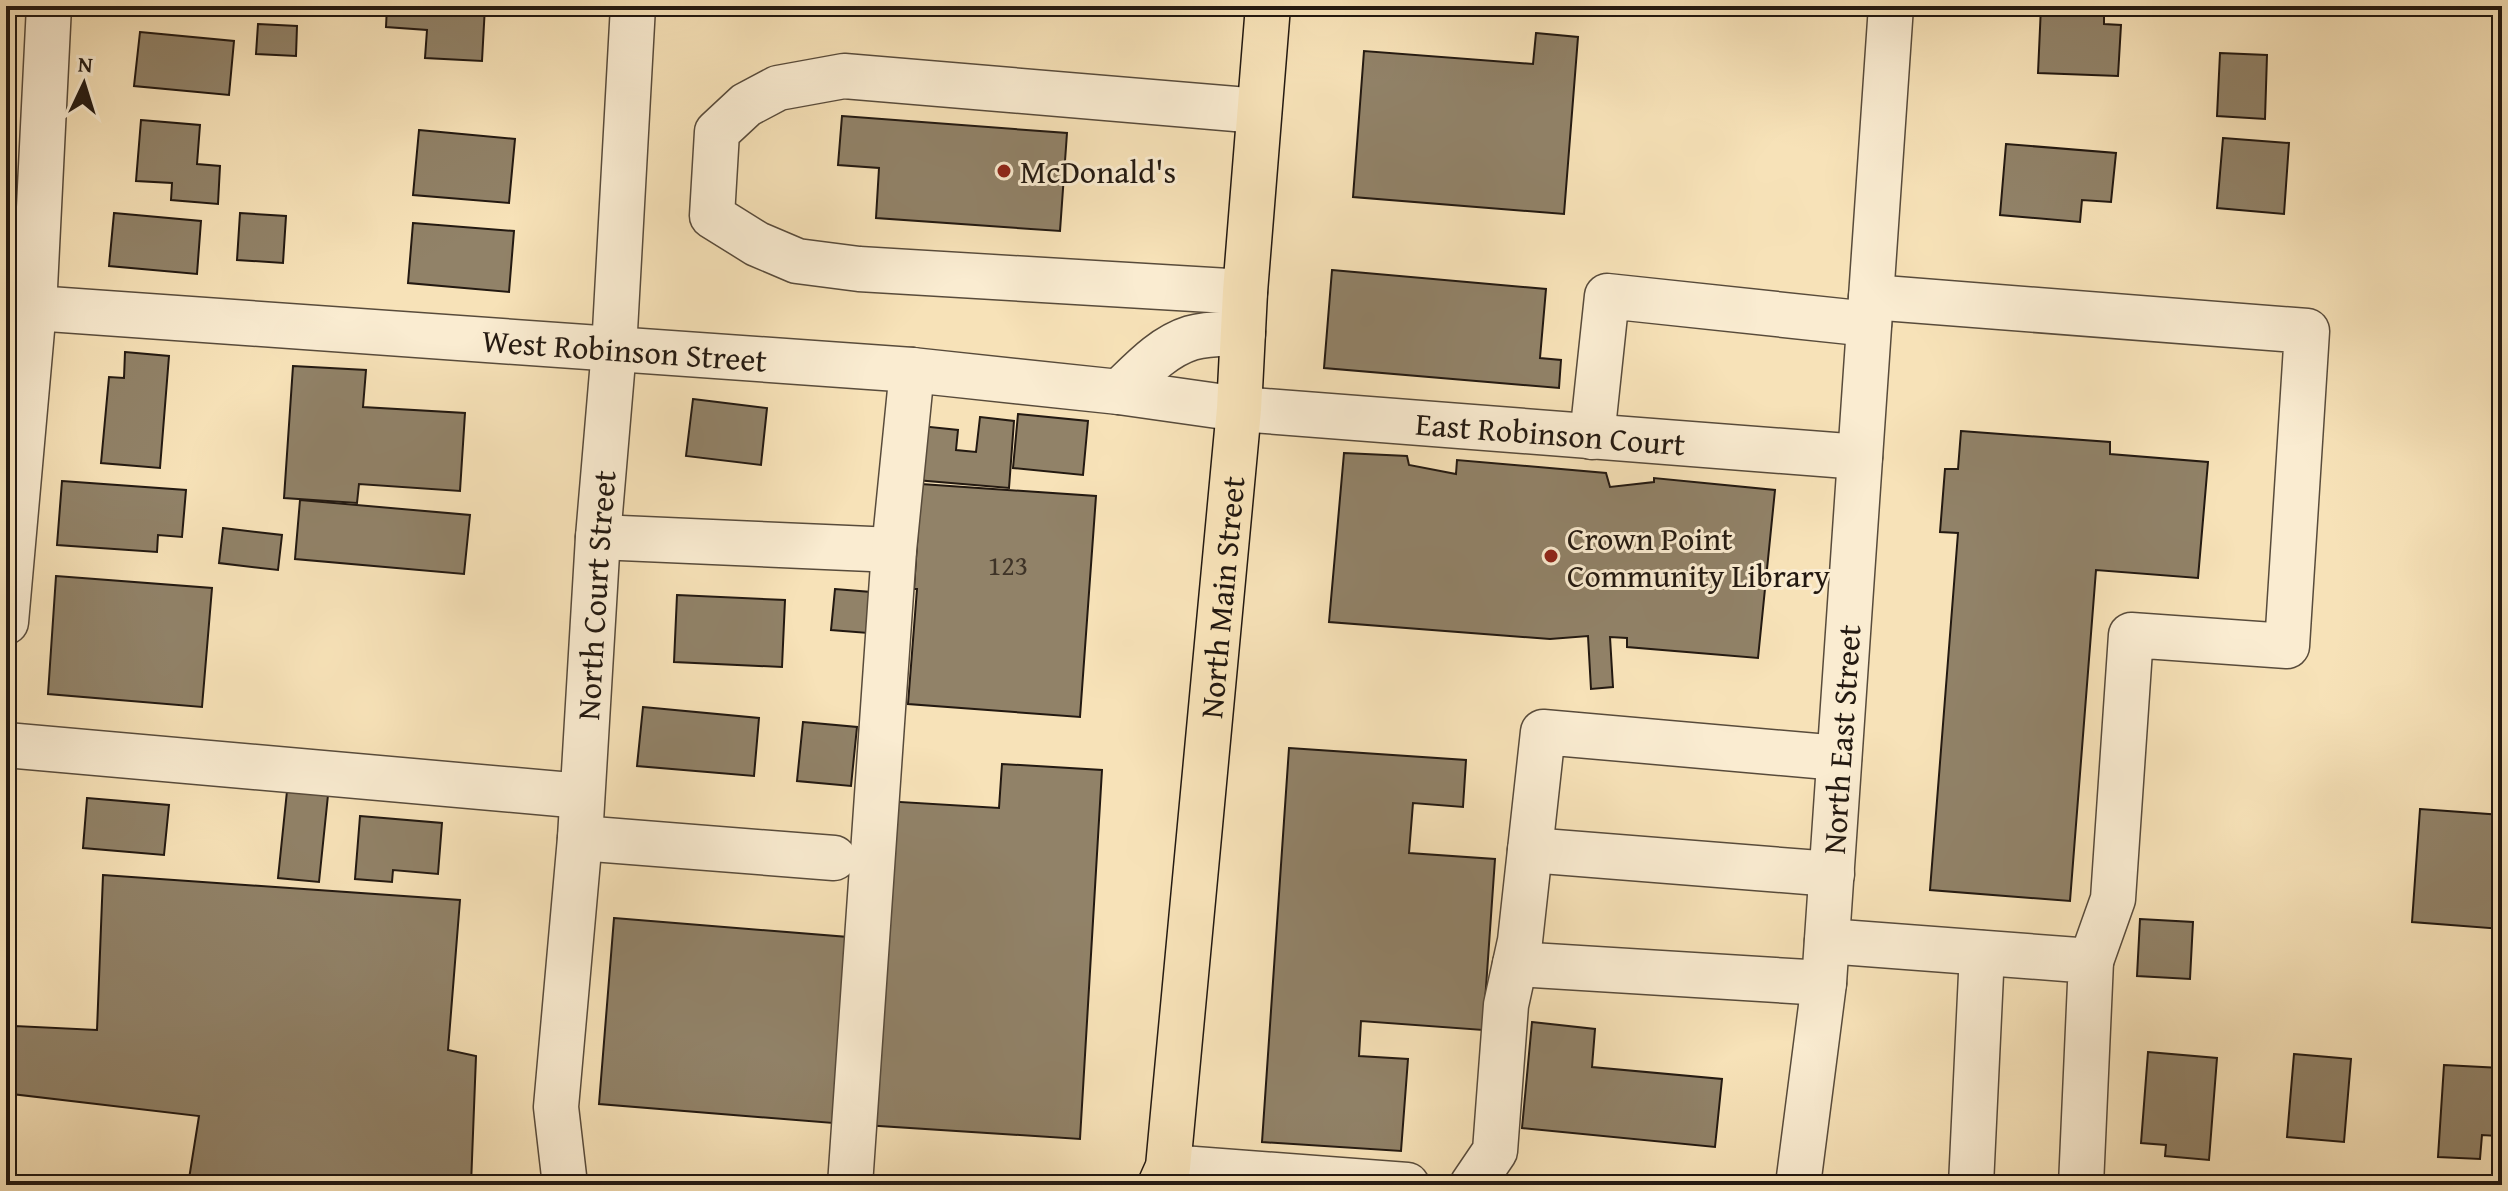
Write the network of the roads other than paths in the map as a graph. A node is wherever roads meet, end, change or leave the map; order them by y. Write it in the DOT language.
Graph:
graph roads {
  1 [pos="49,6"];
  2 [pos="633,6"];
  3 [pos="1268,6"];
  4 [pos="1891,6"];
  5 [pos="1259,111"];
  6 [pos="20,307"];
  7 [pos="1870,310"];
  8 [pos="1244,312"];
  9 [pos="614,349"];
  10 [pos="912,370"];
  11 [pos="1119,392"];
  12 [pos="1239,409"];
  13 [pos="1592,437"];
  14 [pos="1860,457"];
  15 [pos="598,537"];
  16 [pos="894,550"];
  17 [pos="6,622"];
  18 [pos="6,745"];
  19 [pos="1839,758"];
  20 [pos="581,817"];
  21 [pos="1530,850"];
  22 [pos="834,858"];
  23 [pos="1832,874"];
  24 [pos="1827,941"];
  25 [pos="1982,953"];
  26 [pos="2091,961"];
  27 [pos="1515,964"];
  28 [pos="1824,983"];
  29 [pos="1164,1176"];
  30 [pos="565,1185"];
  31 [pos="850,1185"];
  32 [pos="1407,1185"];
  33 [pos="1472,1185"];
  34 [pos="1798,1185"];
  35 [pos="1971,1185"];
  36 [pos="2081,1185"];
  1 -- 6 [label="street"];
  2 -- 9 [label="street, North Court Street"];
  3 -- 5 [label="main road, North Main Street"];
  4 -- 7 [label="street, North East Street"];
  5 -- 8 [label="main road, North Main Street"];
  5 -- 8 [label="street"];
  6 -- 9 [label="street, West Robinson Street"];
  6 -- 17 [label="street"];
  7 -- 13 [label="street"];
  7 -- 14 [label="street, North East Street"];
  7 -- 26 [label="street"];
  8 -- 11 [label="street"];
  8 -- 12 [label="main road, North Main Street"];
  9 -- 10 [label="street, West Robinson Street"];
  9 -- 15 [label="street, North Court Street"];
  10 -- 11 [label="street, West Robinson Street"];
  10 -- 16 [label="street"];
  11 -- 12 [label="street, West Robinson Street"];
  12 -- 13 [label="street, East Robinson Court"];
  12 -- 29 [label="main road, North Main Street"];
  13 -- 14 [label="street, East Robinson Court"];
  14 -- 19 [label="street, North East Street"];
  15 -- 16 [label="street"];
  15 -- 20 [label="street, North Court Street"];
  16 -- 31 [label="street"];
  18 -- 20 [label="street"];
  19 -- 21 [label="street"];
  19 -- 23 [label="street, North East Street"];
  20 -- 22 [label="street"];
  20 -- 30 [label="street, North Court Street"];
  21 -- 23 [label="street"];
  21 -- 27 [label="street"];
  23 -- 24 [label="street, North East Street"];
  24 -- 25 [label="street"];
  24 -- 28 [label="street, North East Street"];
  25 -- 26 [label="street"];
  25 -- 35 [label="street"];
  26 -- 36 [label="street"];
  27 -- 28 [label="street"];
  27 -- 33 [label="street"];
  28 -- 34 [label="street, North East Street"];
  29 -- 32 [label="street"];
}
